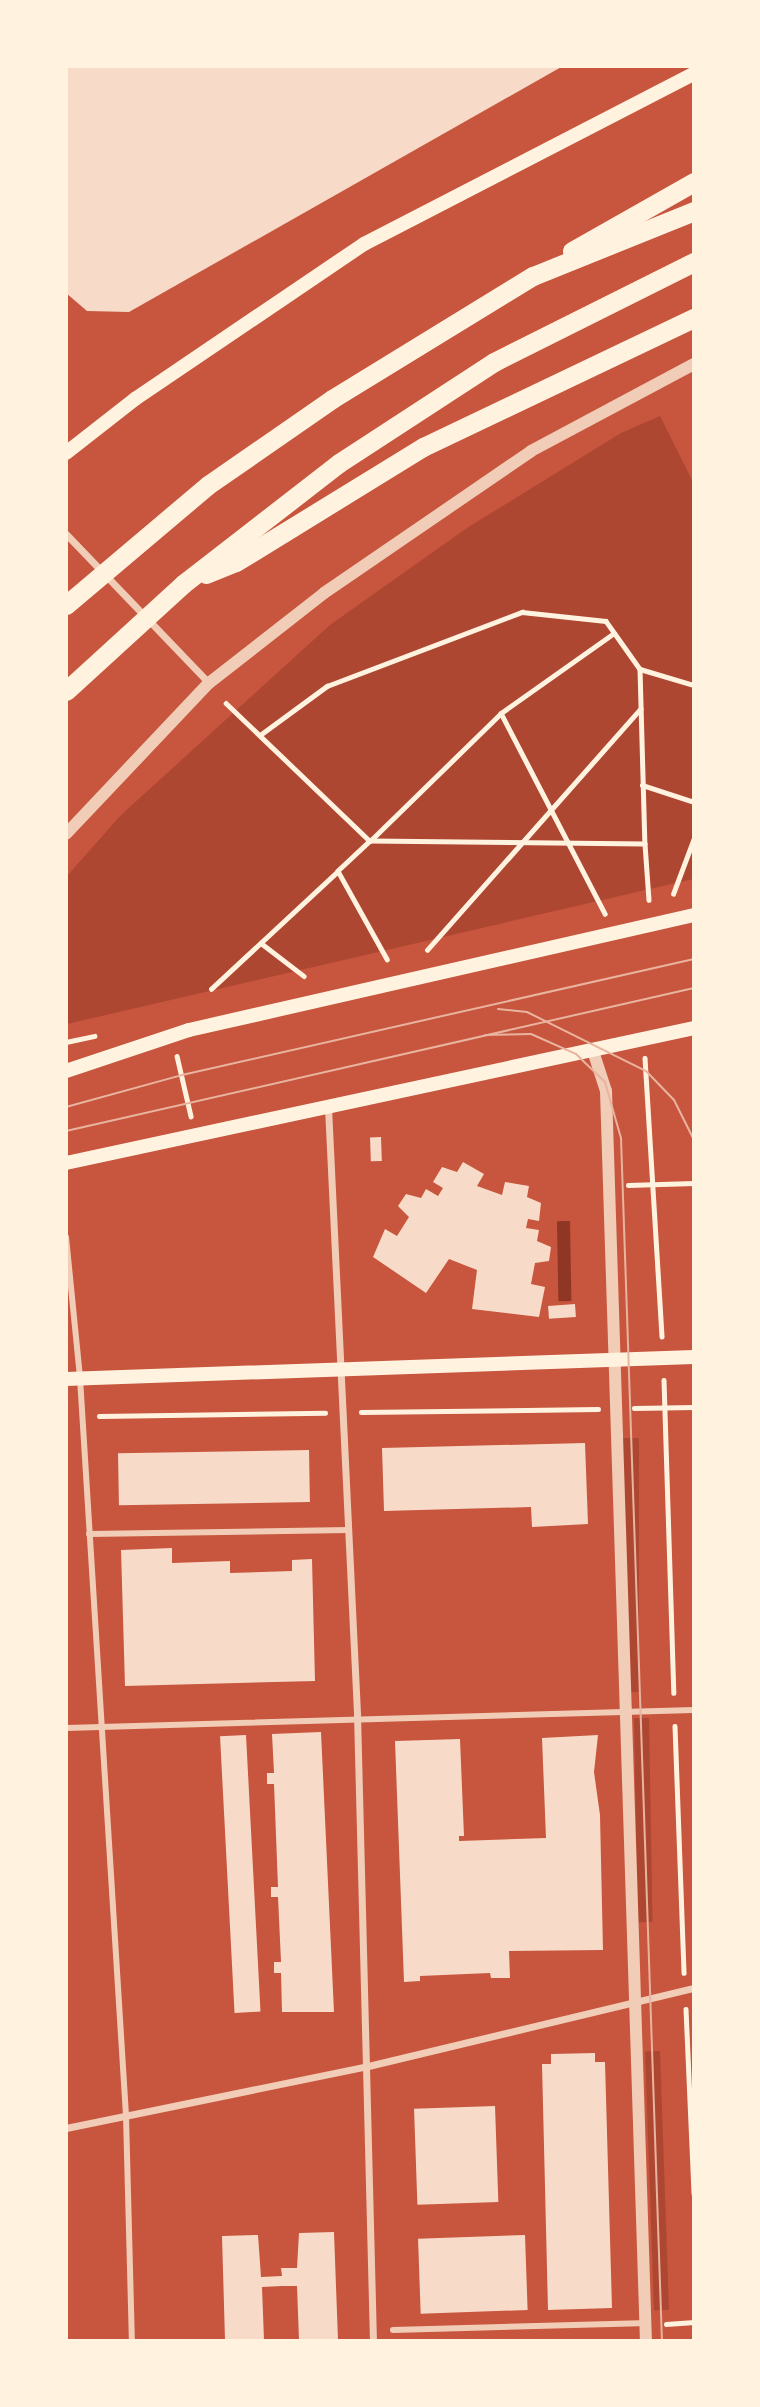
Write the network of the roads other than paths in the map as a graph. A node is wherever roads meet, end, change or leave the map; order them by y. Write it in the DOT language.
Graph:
graph roads {
  1 [pos="694,74"];
  2 [pos="694,182"];
  3 [pos="694,211"];
  4 [pos="694,262"];
  5 [pos="533,276"];
  6 [pos="694,318"];
  7 [pos="694,364"];
  8 [pos="66,453"];
  9 [pos="66,534"];
  10 [pos="183,584"];
  11 [pos="66,605"];
  12 [pos="209,683"];
  13 [pos="66,691"];
  14 [pos="66,834"];
  15 [pos="694,915"];
  16 [pos="694,1028"];
  17 [pos="593,1051"];
  18 [pos="66,1071"];
  19 [pos="328,1105"];
  20 [pos="66,1163"];
  21 [pos="66,1237"];
  22 [pos="694,1357"];
  23 [pos="616,1358"];
  24 [pos="337,1367"];
  25 [pos="73,1378"];
  26 [pos="349,1530"];
  27 [pos="89,1534"];
  28 [pos="626,1709"];
  29 [pos="694,1710"];
  30 [pos="356,1719"];
  31 [pos="100,1727"];
  32 [pos="66,1728"];
  33 [pos="689,1989"];
  34 [pos="634,2003"];
  35 [pos="364,2067"];
  36 [pos="126,2116"];
  37 [pos="66,2128"];
  38 [pos="639,2323"];
  39 [pos="393,2330"];
  40 [pos="132,2340"];
  41 [pos="373,2340"];
  42 [pos="646,2340"];
  1 -- 8 [label="main road"];
  2 -- 5 [label="highway"];
  3 -- 5 [label="highway"];
  4 -- 10 [label="highway"];
  5 -- 11 [label="highway"];
  6 -- 10 [label="highway"];
  7 -- 12 [label="street"];
  9 -- 12 [label="street"];
  10 -- 13 [label="highway"];
  12 -- 14 [label="street"];
  15 -- 18 [label="main road"];
  16 -- 17 [label="main road"];
  17 -- 19 [label="main road"];
  17 -- 23 [label="street"];
  19 -- 20 [label="main road"];
  19 -- 24 [label="street"];
  21 -- 25 [label="street"];
  22 -- 23 [label="main road"];
  23 -- 24 [label="main road"];
  23 -- 28 [label="street"];
  24 -- 25 [label="main road"];
  24 -- 26 [label="street"];
  25 -- 27 [label="street"];
  26 -- 27 [label="street"];
  26 -- 30 [label="street"];
  27 -- 31 [label="street"];
  28 -- 29 [label="street"];
  28 -- 30 [label="street"];
  28 -- 34 [label="street"];
  30 -- 31 [label="street"];
  30 -- 35 [label="street"];
  31 -- 32 [label="street"];
  31 -- 36 [label="street"];
  33 -- 34 [label="street"];
  34 -- 35 [label="street"];
  34 -- 42 [label="street"];
  35 -- 36 [label="street"];
  35 -- 41 [label="street"];
  36 -- 37 [label="street"];
  36 -- 40 [label="street"];
  38 -- 39 [label="street"];
}
